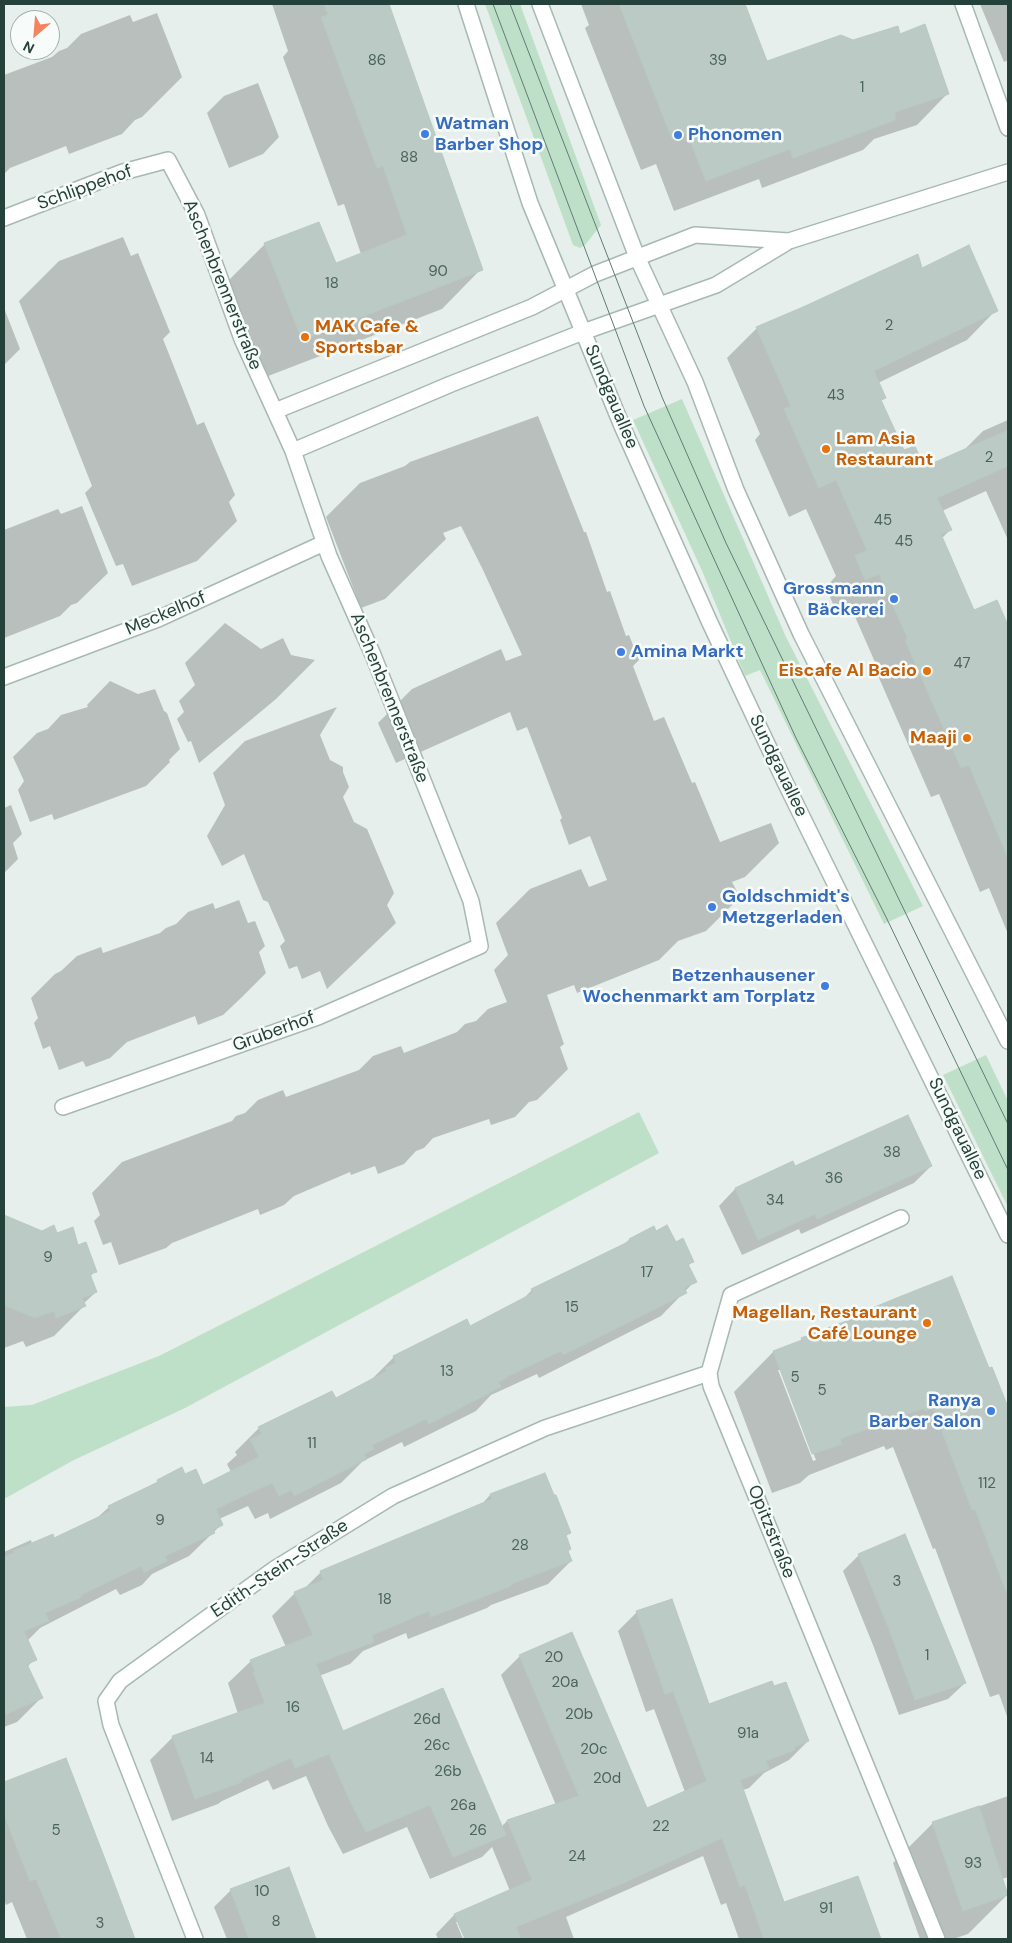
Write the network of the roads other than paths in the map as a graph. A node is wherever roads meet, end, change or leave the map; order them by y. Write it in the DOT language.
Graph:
graph roads {
  1 [pos="466,4"];
  2 [pos="540,4"];
  3 [pos="963,4"];
  4 [pos="1008,128"];
  5 [pos="168,160"];
  6 [pos="1008,172"];
  7 [pos="4,218"];
  8 [pos="789,241"];
  9 [pos="636,257"];
  10 [pos="566,289"];
  11 [pos="660,305"];
  12 [pos="583,332"];
  13 [pos="275,411"];
  14 [pos="293,451"];
  15 [pos="324,543"];
  16 [pos="4,677"];
  17 [pos="480,946"];
  18 [pos="1008,1041"];
  19 [pos="63,1107"];
  20 [pos="901,1218"];
  21 [pos="1008,1235"];
  22 [pos="709,1374"];
  23 [pos="195,1939"];
  24 [pos="937,1939"];
  1 -- 10 [label="street, Sundgauallee"];
  2 -- 9 [label="street"];
  3 -- 4 [label="street"];
  5 -- 7 [label="street, Schlippehof"];
  5 -- 13 [label="street, Aschenbrennerstraße"];
  6 -- 8 [label="street"];
  8 -- 9 [label="street"];
  8 -- 11 [label="street"];
  9 -- 10 [label="street"];
  9 -- 11 [label="street"];
  10 -- 12 [label="street, Sundgauallee"];
  10 -- 13 [label="street"];
  11 -- 12 [label="street"];
  11 -- 18 [label="street"];
  12 -- 14 [label="street"];
  12 -- 21 [label="street, Sundgauallee"];
  13 -- 14 [label="street, Aschenbrennerstraße"];
  14 -- 15 [label="street, Aschenbrennerstraße"];
  15 -- 16 [label="street, Meckelhof"];
  15 -- 17 [label="street, Aschenbrennerstraße"];
  17 -- 19 [label="street, Gruberhof"];
  20 -- 22 [label="street"];
  22 -- 23 [label="street, Edith-Stein-Straße"];
  22 -- 24 [label="street, Opitzstraße"];
}
